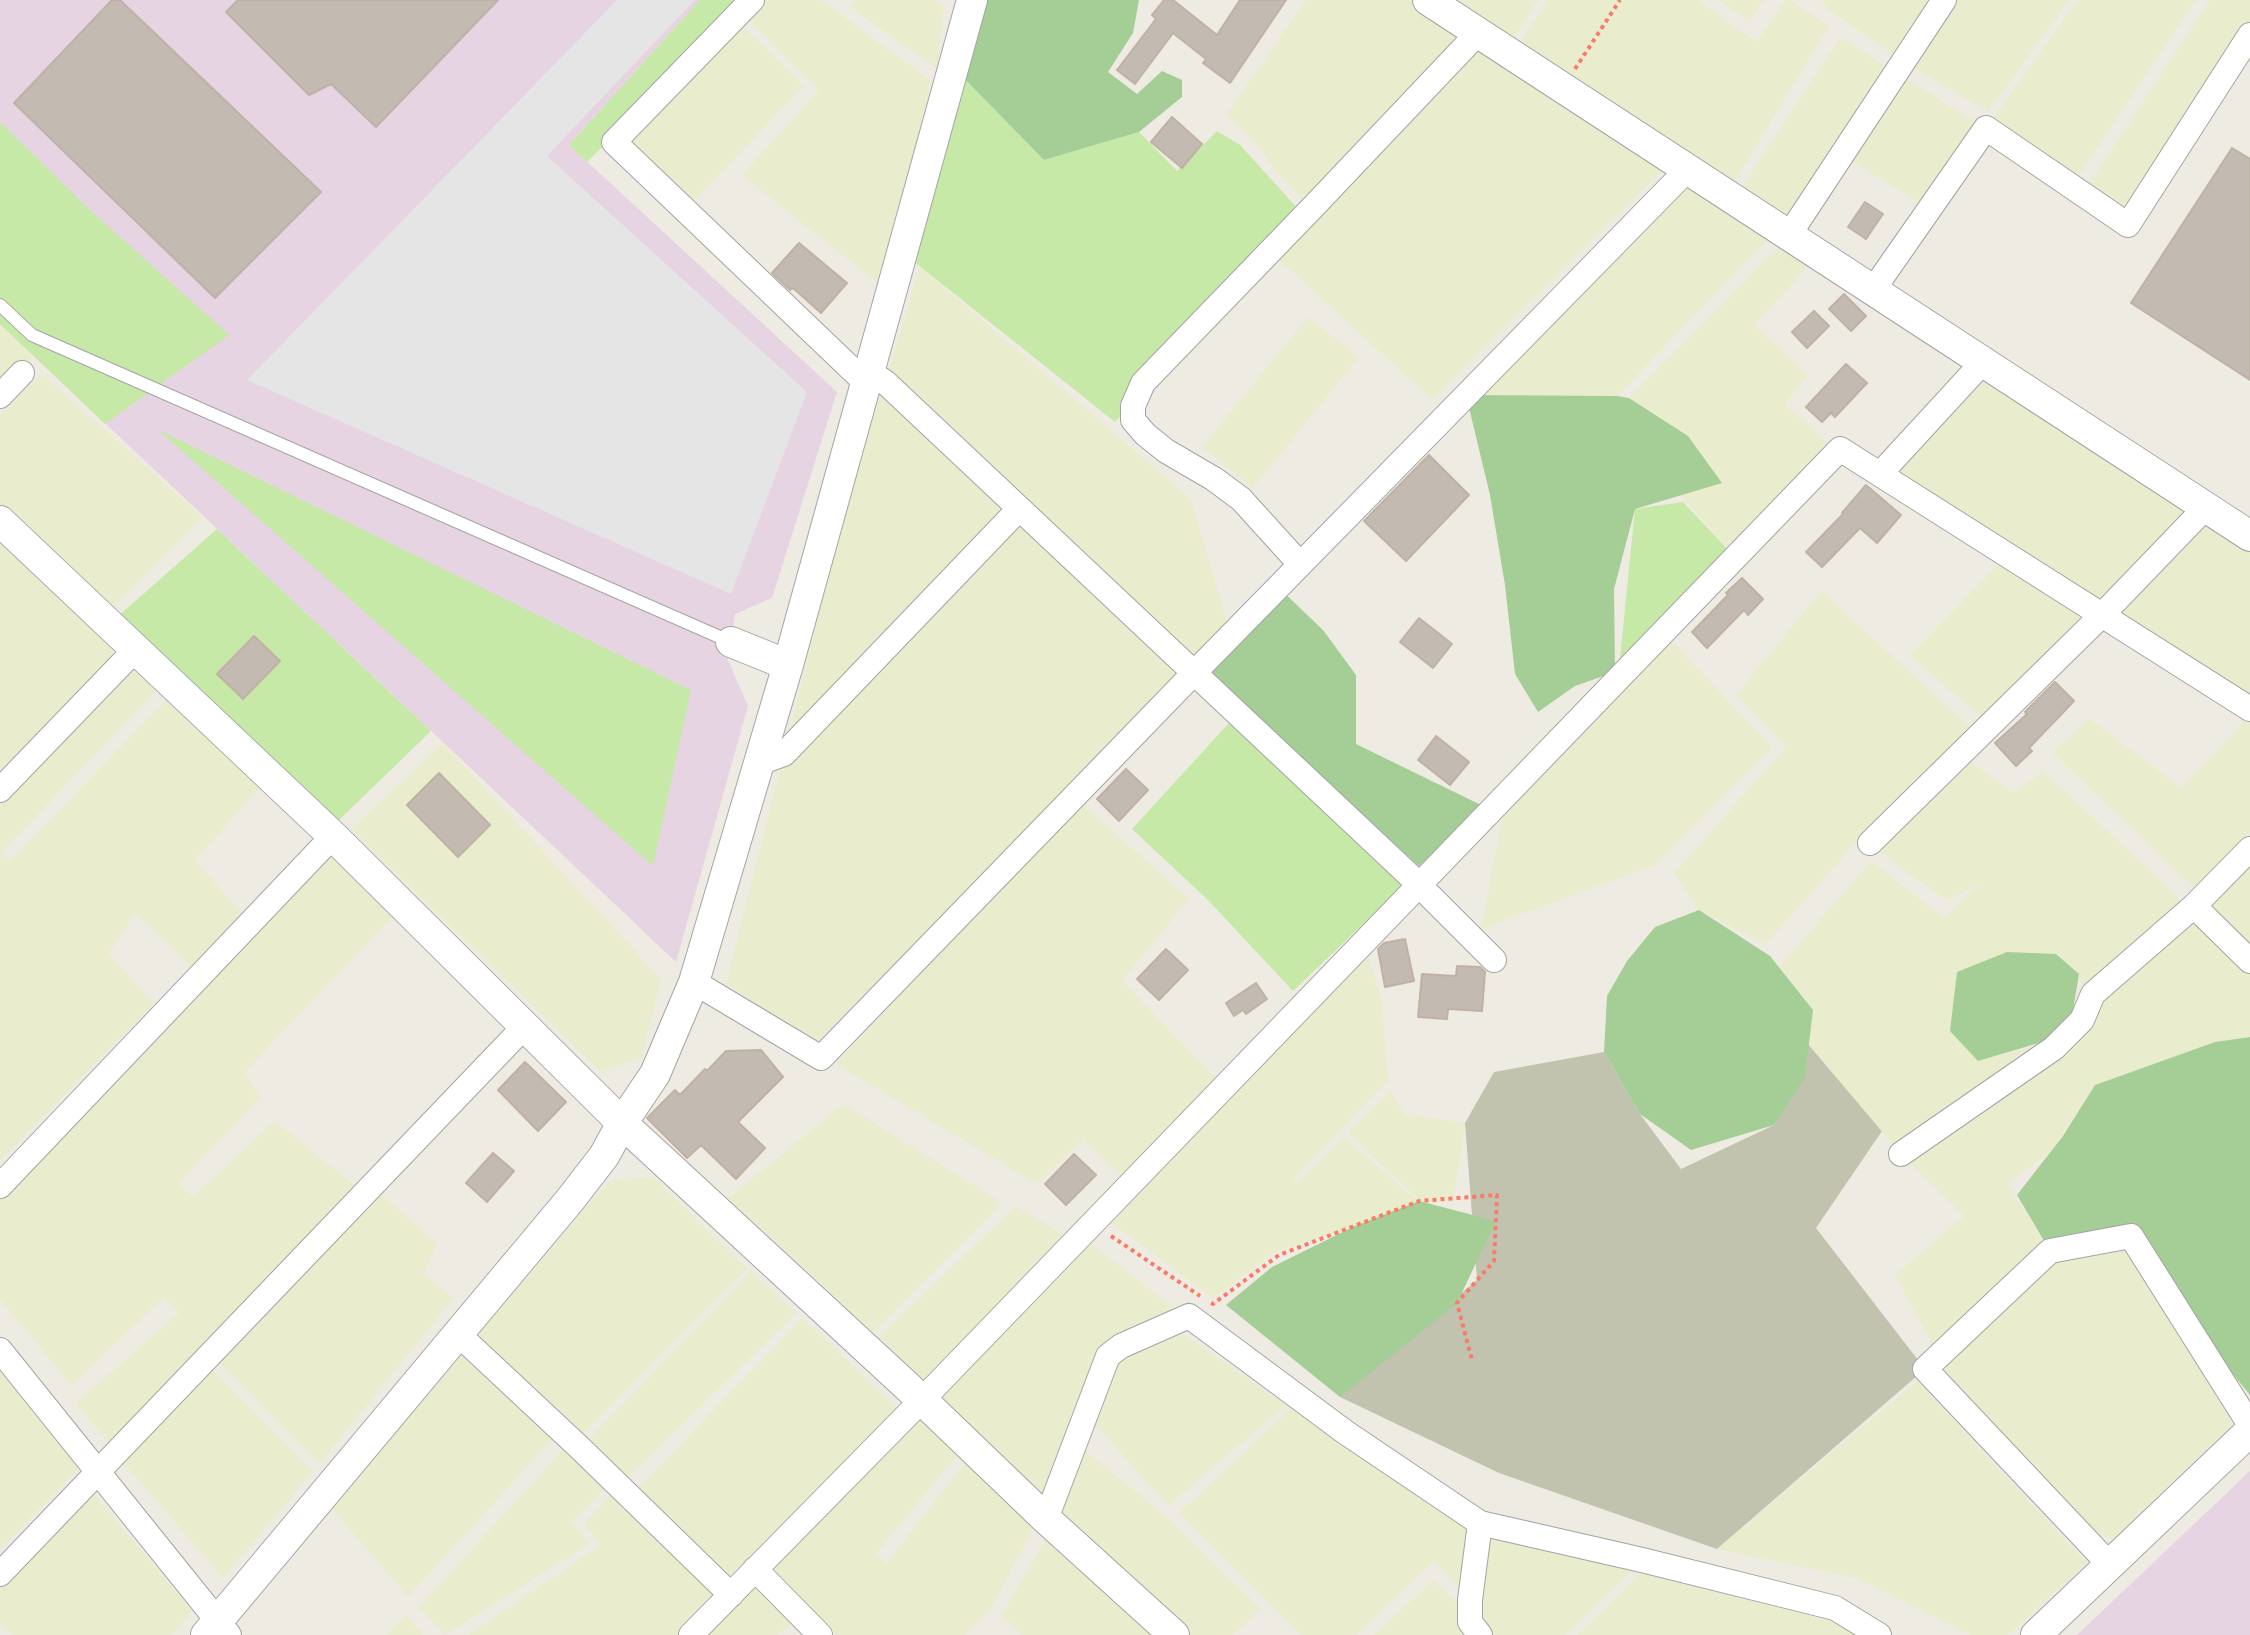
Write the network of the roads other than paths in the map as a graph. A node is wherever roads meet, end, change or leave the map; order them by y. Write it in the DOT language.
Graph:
graph roads {
  1 [pos="752,0"];
  2 [pos="972,0"];
  3 [pos="1428,0"];
  4 [pos="1944,0"];
  5 [pos="1478,33"];
  6 [pos="2250,35"];
  7 [pos="1688,169"];
  8 [pos="1789,235"];
  9 [pos="1873,290"];
  10 [pos="0,305"];
  11 [pos="1983,362"];
  12 [pos="22,373"];
  13 [pos="866,376"];
  14 [pos="0,396"];
  15 [pos="1880,474"];
  16 [pos="2206,507"];
  17 [pos="1019,509"];
  18 [pos="0,521"];
  19 [pos="2250,536"];
  20 [pos="1300,564"];
  21 [pos="2103,614"];
  22 [pos="731,642"];
  23 [pos="135,650"];
  24 [pos="788,665"];
  25 [pos="1194,673"];
  26 [pos="2250,709"];
  27 [pos="759,763"];
  28 [pos="0,790"];
  29 [pos="333,836"];
  30 [pos="1870,843"];
  31 [pos="2250,849"];
  32 [pos="1419,885"];
  33 [pos="2194,906"];
  34 [pos="1494,960"];
  35 [pos="2250,961"];
  36 [pos="694,982"];
  37 [pos="524,1027"];
  38 [pos="622,1123"];
  39 [pos="1901,1154"];
  40 [pos="0,1186"];
  41 [pos="457,1333"];
  42 [pos="0,1350"];
  43 [pos="922,1400"];
  44 [pos="2250,1425"];
  45 [pos="2250,1431"];
  46 [pos="99,1473"];
  47 [pos="1046,1519"];
  48 [pos="1480,1523"];
  49 [pos="2110,1565"];
  50 [pos="755,1569"];
  51 [pos="0,1574"];
  52 [pos="731,1595"];
  53 [pos="217,1630"];
  54 [pos="691,1635"];
  55 [pos="820,1635"];
  56 [pos="1174,1635"];
  57 [pos="1480,1635"];
  58 [pos="1879,1635"];
  59 [pos="2036,1635"];
  1 -- 13 [label="street"];
  2 -- 13 [label="street"];
  3 -- 5 [label="street"];
  4 -- 8 [label="street"];
  5 -- 7 [label="street"];
  5 -- 20 [label="street"];
  6 -- 9 [label="street"];
  7 -- 8 [label="street"];
  7 -- 20 [label="street"];
  8 -- 9 [label="street"];
  9 -- 11 [label="street"];
  10 -- 22 [label="lane"];
  11 -- 15 [label="street"];
  11 -- 16 [label="street"];
  12 -- 14 [label="street"];
  13 -- 17 [label="street"];
  13 -- 24 [label="street"];
  15 -- 21 [label="street"];
  15 -- 32 [label="street"];
  16 -- 19 [label="street"];
  16 -- 21 [label="street"];
  17 -- 25 [label="street"];
  17 -- 27 [label="street"];
  18 -- 23 [label="street"];
  20 -- 25 [label="street"];
  21 -- 26 [label="street"];
  21 -- 30 [label="street"];
  22 -- 24 [label="street"];
  23 -- 28 [label="street"];
  23 -- 29 [label="street"];
  24 -- 27 [label="street"];
  25 -- 32 [label="street"];
  25 -- 36 [label="street"];
  27 -- 36 [label="street"];
  29 -- 37 [label="street"];
  29 -- 40 [label="street"];
  31 -- 33 [label="street"];
  32 -- 34 [label="street"];
  32 -- 43 [label="street"];
  33 -- 35 [label="street"];
  33 -- 39 [label="street"];
  36 -- 38 [label="street"];
  37 -- 38 [label="street"];
  37 -- 46 [label="street"];
  38 -- 41 [label="street"];
  38 -- 43 [label="street"];
  41 -- 52 [label="street"];
  41 -- 53 [label="street"];
  42 -- 46 [label="street"];
  43 -- 47 [label="street"];
  43 -- 50 [label="street"];
  44 -- 49 [label="street"];
  45 -- 49 [label="street"];
  46 -- 51 [label="street"];
  46 -- 53 [label="street"];
  47 -- 48 [label="street"];
  47 -- 56 [label="street"];
  48 -- 57 [label="street"];
  48 -- 58 [label="street"];
  49 -- 59 [label="street"];
  50 -- 52 [label="street"];
  50 -- 55 [label="street"];
  52 -- 54 [label="street"];
}
